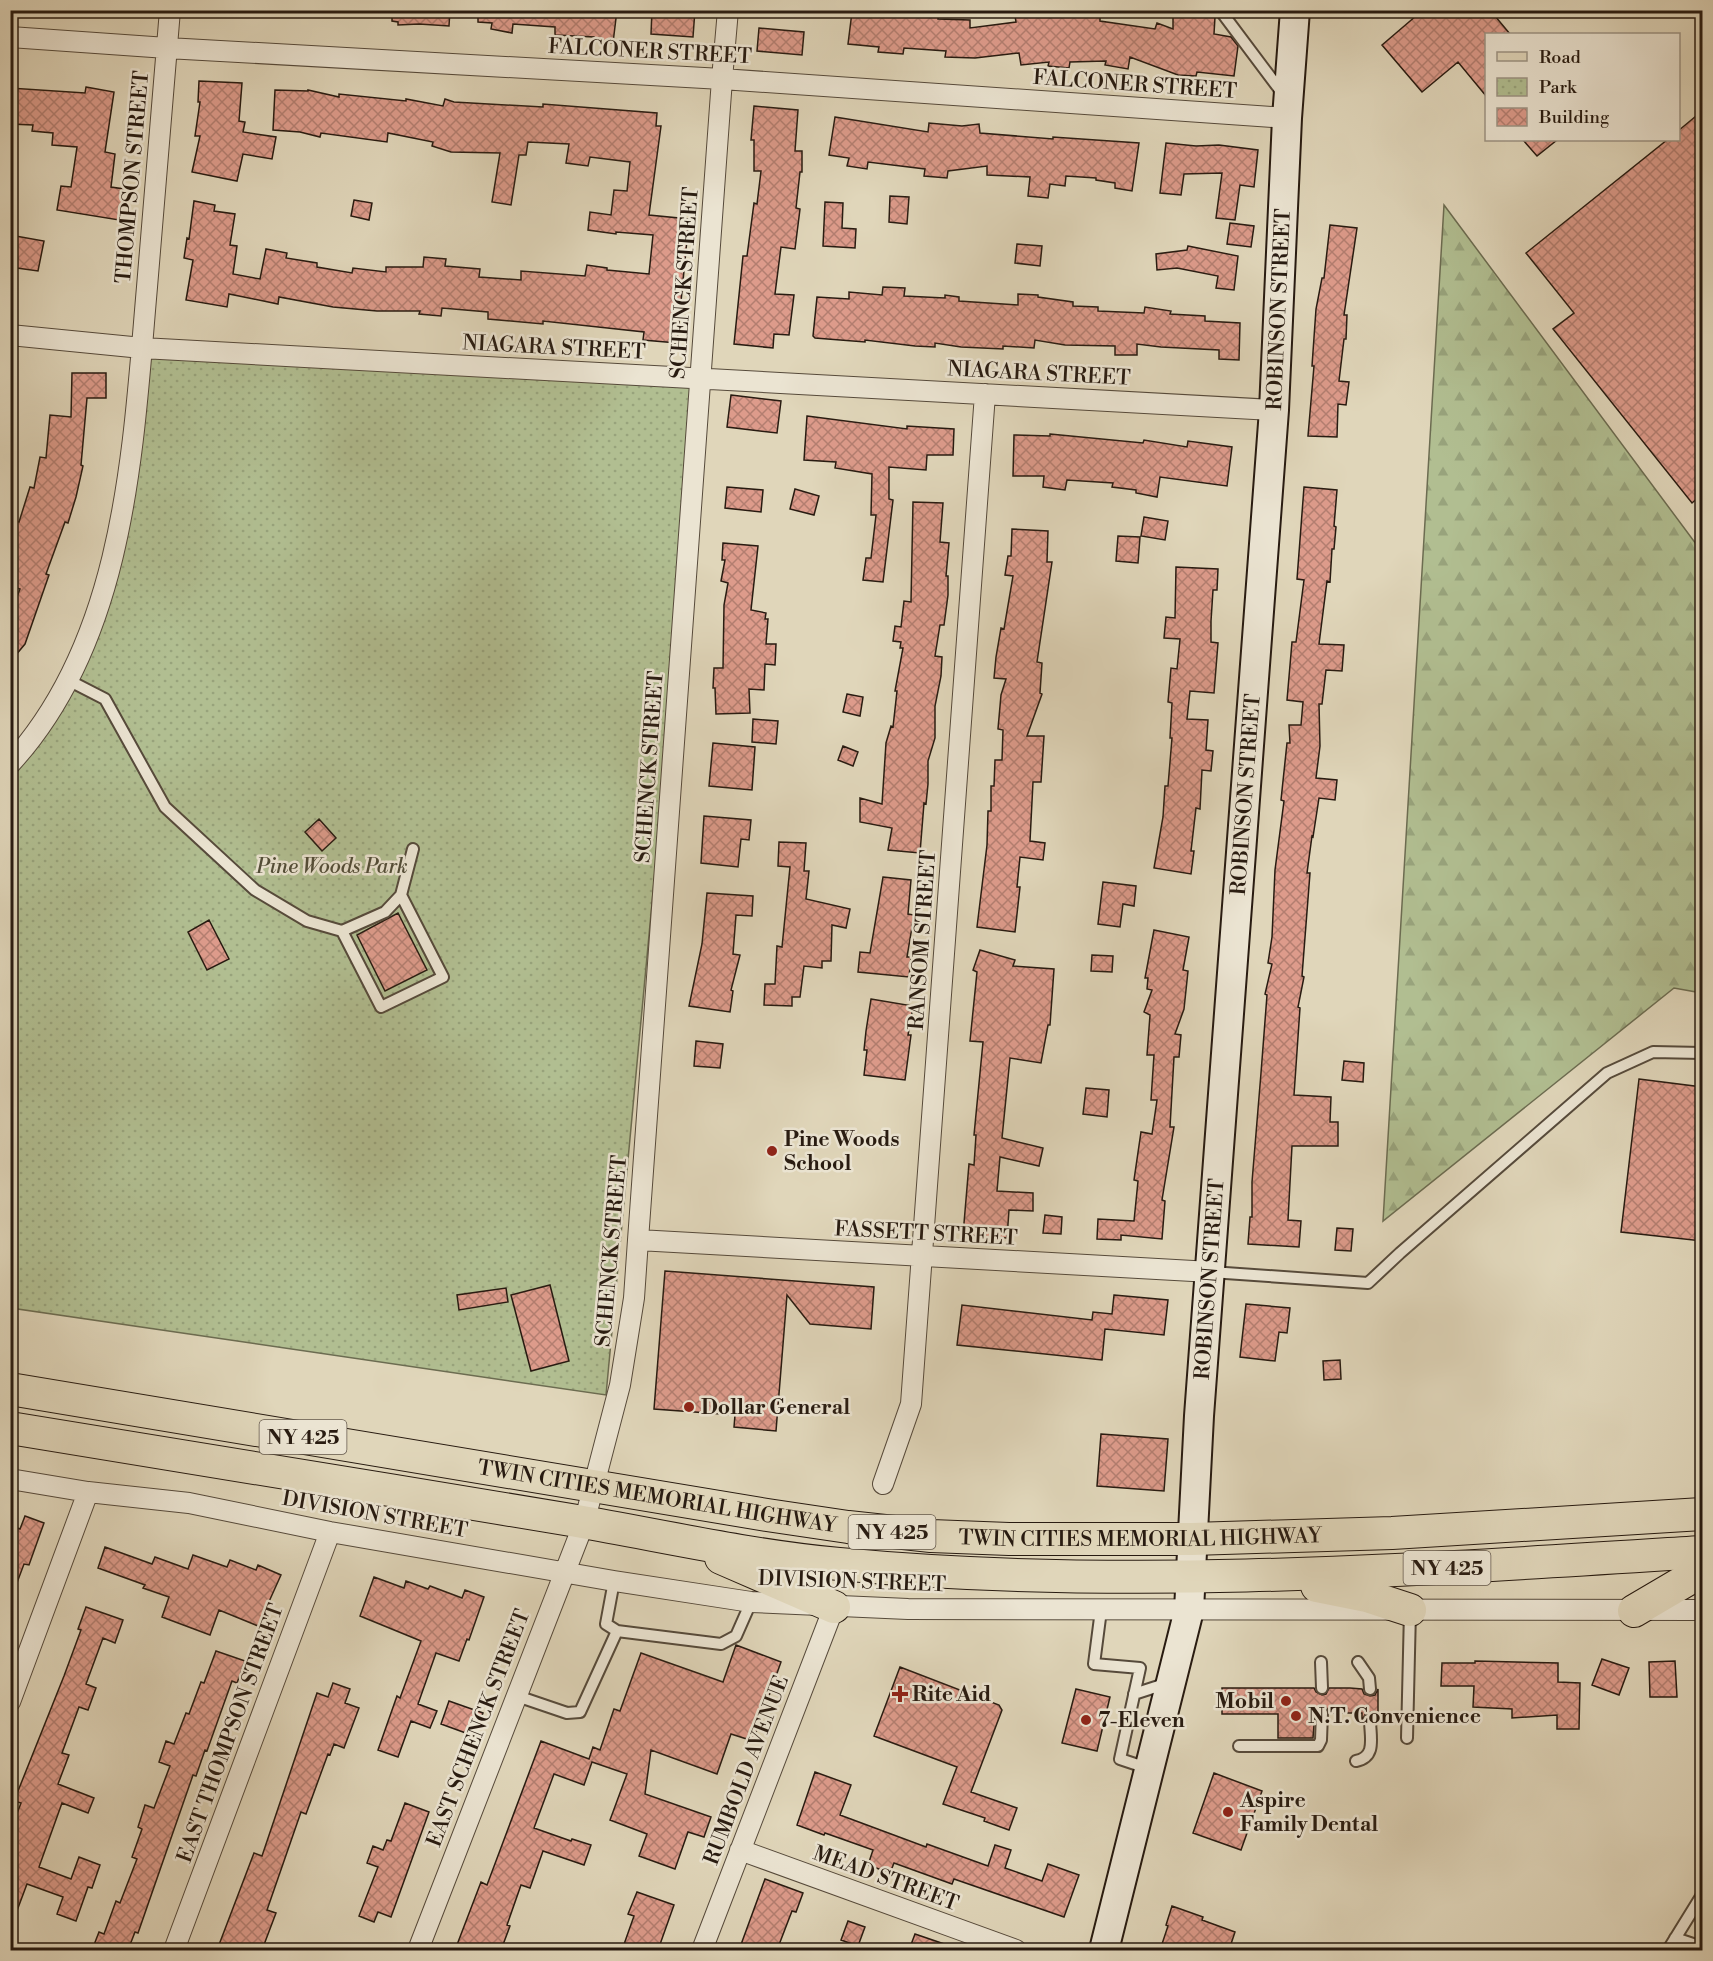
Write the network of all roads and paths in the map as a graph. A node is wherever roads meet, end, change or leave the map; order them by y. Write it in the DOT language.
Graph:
graph roads {
  1 [pos="170,10"];
  2 [pos="728,10"];
  3 [pos="1220,10"];
  4 [pos="1294,11"];
  5 [pos="10,37"];
  6 [pos="167,48"];
  7 [pos="722,79"];
  8 [pos="1287,110"];
  9 [pos="10,335"];
  10 [pos="142,348"];
  11 [pos="701,379"];
  12 [pos="985,394"];
  13 [pos="1275,410"];
  14 [pos="68,680"];
  15 [pos="10,764"];
  16 [pos="413,849"];
  17 [pos="401,895"];
  18 [pos="342,931"];
  19 [pos="1702,1053"];
  20 [pos="638,1240"];
  21 [pos="923,1257"];
  22 [pos="1211,1272"];
  23 [pos="10,1389"];
  24 [pos="10,1428"];
  25 [pos="10,1479"];
  26 [pos="883,1484"];
  27 [pos="594,1486"];
  28 [pos="88,1491"];
  29 [pos="1702,1514"];
  30 [pos="584,1523"];
  31 [pos="330,1532"];
  32 [pos="1192,1539"];
  33 [pos="681,1541"];
  34 [pos="1702,1552"];
  35 [pos="564,1571"];
  36 [pos="1702,1571"];
  37 [pos="1191,1576"];
  38 [pos="1266,1576"];
  39 [pos="614,1581"];
  40 [pos="751,1602"];
  41 [pos="834,1607"];
  42 [pos="1101,1610"];
  43 [pos="1410,1610"];
  44 [pos="1702,1610"];
  45 [pos="1189,1611"];
  46 [pos="1634,1611"];
  47 [pos="617,1631"];
  48 [pos="1322,1662"];
  49 [pos="1358,1662"];
  50 [pos="1172,1682"];
  51 [pos="1322,1688"];
  52 [pos="1370,1689"];
  53 [pos="1134,1694"];
  54 [pos="517,1695"];
  55 [pos="10,1702"];
  56 [pos="1322,1713"];
  57 [pos="1370,1719"];
  58 [pos="1407,1738"];
  59 [pos="1239,1746"];
  60 [pos="1356,1761"];
  61 [pos="1150,1769"];
  62 [pos="740,1850"];
  63 [pos="1702,1895"];
  64 [pos="1675,1938"];
  65 [pos="1702,1947"];
  66 [pos="174,1950"];
  67 [pos="418,1950"];
  68 [pos="702,1950"];
  69 [pos="1016,1950"];
  70 [pos="1104,1950"];
  71 [pos="1668,1950"];
  1 -- 6 [label="street, THOMPSON STREET"];
  2 -- 7 [label="street, SCHENCK STREET"];
  3 -- 8 [label="lane"];
  4 -- 8 [label="street, ROBINSON STREET"];
  5 -- 6 [label="street, FALCONER STREET"];
  6 -- 7 [label="street, FALCONER STREET"];
  6 -- 10 [label="street, THOMPSON STREET"];
  7 -- 8 [label="street, FALCONER STREET"];
  7 -- 11 [label="street, SCHENCK STREET"];
  8 -- 13 [label="street, ROBINSON STREET"];
  9 -- 10 [label="street, NIAGARA STREET"];
  10 -- 11 [label="street, NIAGARA STREET"];
  10 -- 14 [label="street, THOMPSON STREET"];
  11 -- 12 [label="street, NIAGARA STREET"];
  11 -- 20 [label="street, SCHENCK STREET"];
  12 -- 13 [label="street, NIAGARA STREET"];
  12 -- 21 [label="street, RANSOM STREET"];
  13 -- 22 [label="street, ROBINSON STREET"];
  14 -- 15 [label="street, THOMPSON STREET"];
  14 -- 18 [label="lane"];
  16 -- 17 [label="lane"];
  17 -- 18 [label="lane"];
  17 -- 18 [label="lane"];
  19 -- 22 [label="lane"];
  20 -- 21 [label="street, FASSETT STREET"];
  20 -- 27 [label="street, SCHENCK STREET"];
  21 -- 22 [label="street, FASSETT STREET"];
  21 -- 26 [label="street, RANSOM STREET"];
  22 -- 32 [label="street, ROBINSON STREET"];
  23 -- 27 [label="main road, TWIN CITIES MEMORIAL HIGHWAY / NY 425"];
  24 -- 30 [label="main road, TWIN CITIES MEMORIAL HIGHWAY / NY 425"];
  25 -- 28 [label="street, DIVISION STREET"];
  27 -- 30 [label="street, SCHENCK STREET"];
  27 -- 32 [label="main road, TWIN CITIES MEMORIAL HIGHWAY / NY 425"];
  28 -- 31 [label="street, DIVISION STREET"];
  28 -- 55 [label="street"];
  29 -- 32 [label="main road, TWIN CITIES MEMORIAL HIGHWAY / NY 425"];
  30 -- 33 [label="main road, TWIN CITIES MEMORIAL HIGHWAY / NY 425"];
  30 -- 35 [label="street, EAST SCHENCK STREET"];
  31 -- 35 [label="street, DIVISION STREET"];
  31 -- 66 [label="street, EAST THOMPSON STREET"];
  32 -- 37 [label="street, ROBINSON STREET"];
  33 -- 37 [label="main road, TWIN CITIES MEMORIAL HIGHWAY / NY 425"];
  33 -- 41 [label="main road"];
  34 -- 38 [label="main road, TWIN CITIES MEMORIAL HIGHWAY / NY 425"];
  35 -- 39 [label="street, DIVISION STREET"];
  35 -- 54 [label="street, EAST SCHENCK STREET"];
  36 -- 46 [label="main road"];
  37 -- 38 [label="main road, TWIN CITIES MEMORIAL HIGHWAY / NY 425"];
  37 -- 45 [label="street, ROBINSON STREET"];
  38 -- 43 [label="main road"];
  39 -- 40 [label="street, DIVISION STREET"];
  39 -- 47 [label="lane"];
  40 -- 41 [label="street, DIVISION STREET"];
  40 -- 47 [label="lane"];
  41 -- 42 [label="street, DIVISION STREET"];
  41 -- 62 [label="street, RUMBOLD AVENUE"];
  42 -- 45 [label="street, DIVISION STREET"];
  42 -- 53 [label="lane"];
  43 -- 45 [label="street, DIVISION STREET"];
  43 -- 46 [label="street, DIVISION STREET"];
  43 -- 58 [label="lane"];
  44 -- 46 [label="street, DIVISION STREET"];
  45 -- 50 [label="street, ROBINSON STREET"];
  47 -- 54 [label="lane"];
  48 -- 51 [label="lane"];
  49 -- 52 [label="lane"];
  50 -- 53 [label="lane"];
  50 -- 61 [label="street, ROBINSON STREET"];
  53 -- 61 [label="lane"];
  54 -- 67 [label="street, EAST SCHENCK STREET"];
  56 -- 59 [label="lane"];
  57 -- 60 [label="lane"];
  61 -- 70 [label="street, ROBINSON STREET"];
  62 -- 68 [label="street, RUMBOLD AVENUE"];
  62 -- 69 [label="street, MEAD STREET"];
  63 -- 64 [label="lane"];
  64 -- 65 [label="lane"];
  64 -- 71 [label="lane"];
}
